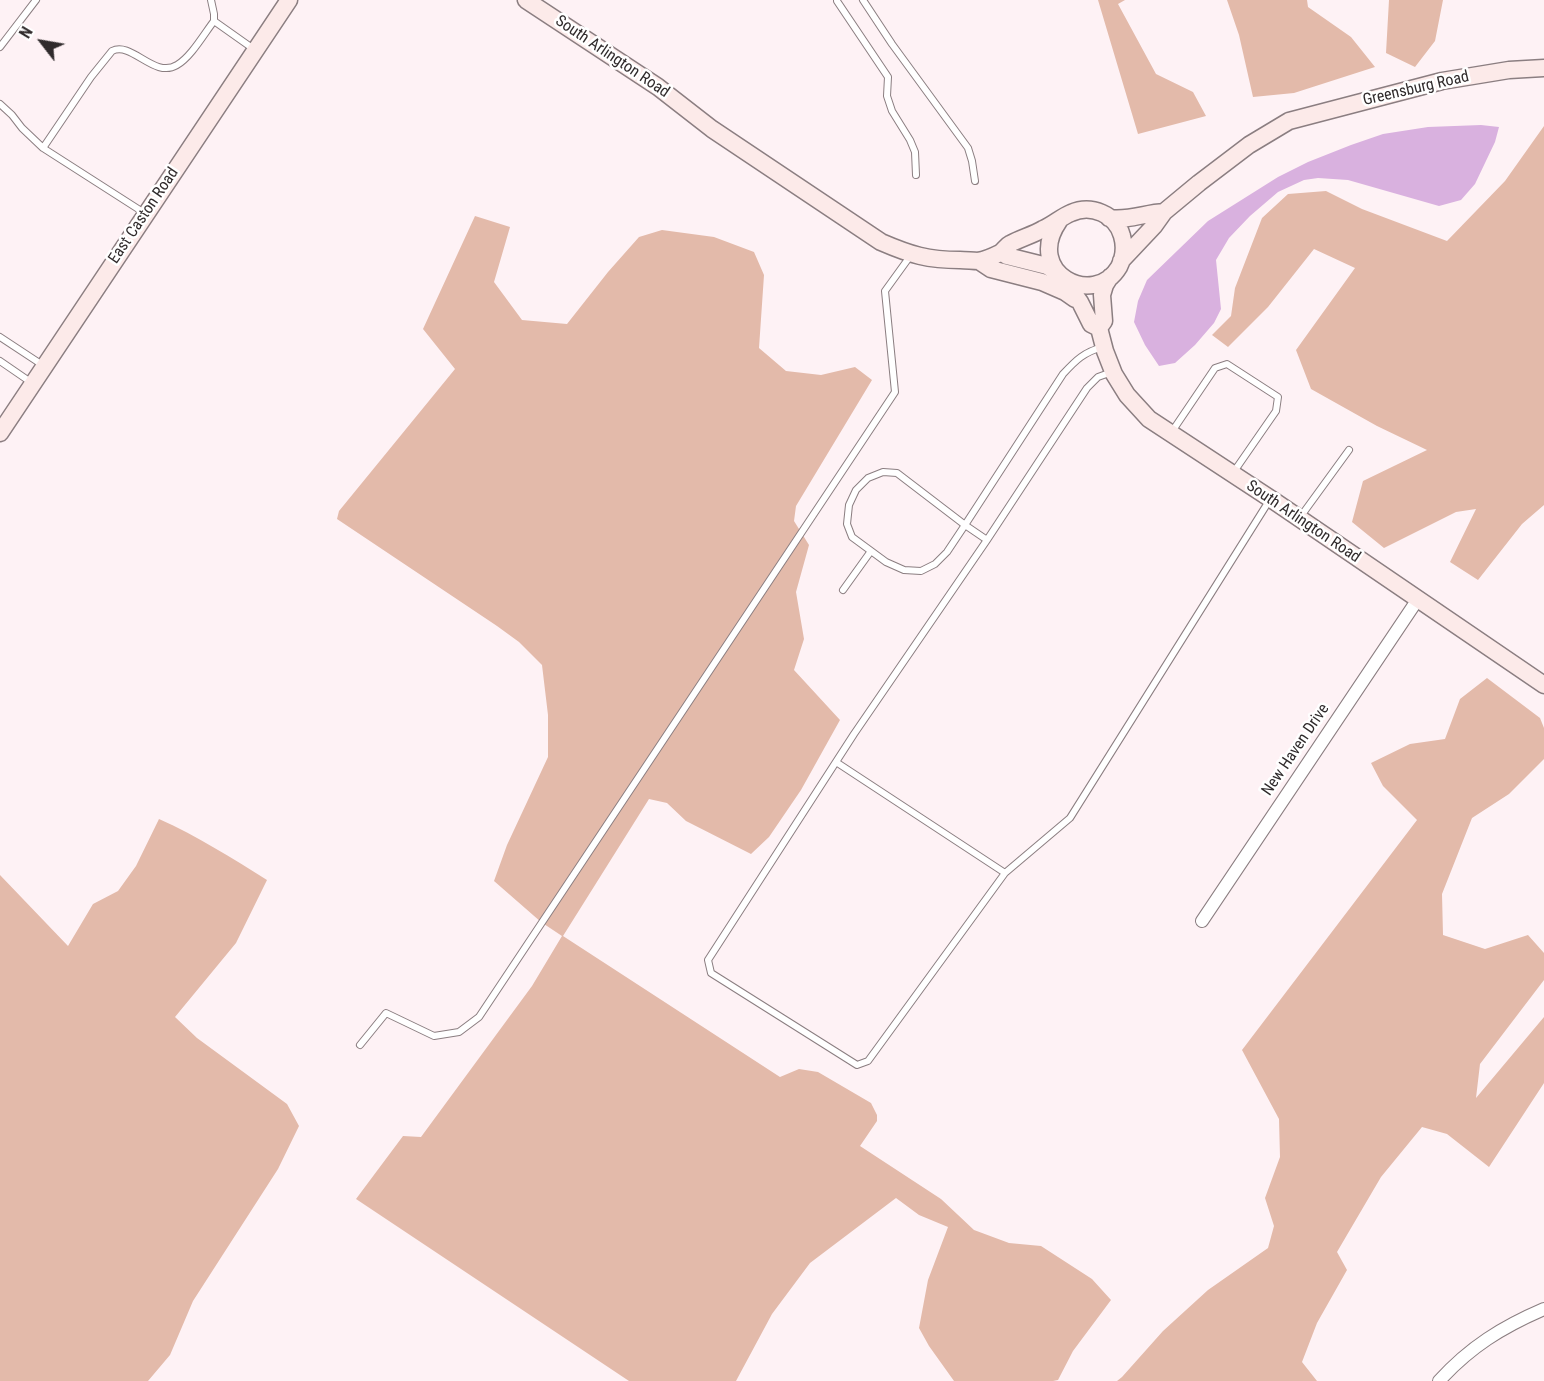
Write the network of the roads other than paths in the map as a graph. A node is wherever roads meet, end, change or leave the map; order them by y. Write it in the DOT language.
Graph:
graph roads {
  1 [pos="36,0"];
  2 [pos="211,0"];
  3 [pos="289,0"];
  4 [pos="526,0"];
  5 [pos="837,0"];
  6 [pos="863,0"];
  7 [pos="214,21"];
  8 [pos="0,47"];
  9 [pos="256,51"];
  10 [pos="1544,68"];
  11 [pos="0,104"];
  12 [pos="43,148"];
  13 [pos="916,175"];
  14 [pos="975,181"];
  15 [pos="1164,212"];
  16 [pos="146,214"];
  17 [pos="1109,218"];
  18 [pos="1059,221"];
  19 [pos="1000,252"];
  20 [pos="911,255"];
  21 [pos="979,261"];
  22 [pos="1121,261"];
  23 [pos="1060,275"];
  24 [pos="1110,277"];
  25 [pos="1080,302"];
  26 [pos="1099,328"];
  27 [pos="0,337"];
  28 [pos="1104,347"];
  29 [pos="0,361"];
  30 [pos="44,366"];
  31 [pos="1113,371"];
  32 [pos="33,384"];
  33 [pos="0,433"];
  34 [pos="1171,434"];
  35 [pos="1349,450"];
  36 [pos="1232,475"];
  37 [pos="1270,499"];
  38 [pos="1299,519"];
  39 [pos="965,525"];
  40 [pos="987,540"];
  41 [pos="871,551"];
  42 [pos="843,590"];
  43 [pos="1418,599"];
  44 [pos="1544,685"];
  45 [pos="836,762"];
  46 [pos="1005,873"];
  47 [pos="1202,921"];
  48 [pos="360,1045"];
  49 [pos="1544,1310"];
  50 [pos="1439,1381"];
  1 -- 8 [label="lane"];
  2 -- 7 [label="lane"];
  3 -- 9 [label="main road, East Caston Road"];
  4 -- 20 [label="main road, South Arlington Road"];
  5 -- 13 [label="lane"];
  6 -- 14 [label="lane"];
  7 -- 9 [label="lane"];
  7 -- 12 [label="lane"];
  9 -- 16 [label="main road, East Caston Road"];
  10 -- 15 [label="main road, Greensburg Road"];
  11 -- 12 [label="lane"];
  12 -- 16 [label="lane"];
  15 -- 17 [label="main road"];
  15 -- 22 [label="main road, Greensburg Road"];
  16 -- 30 [label="main road, East Caston Road"];
  17 -- 18 [label="main road"];
  17 -- 22 [label="main road"];
  18 -- 19 [label="main road"];
  18 -- 23 [label="main road"];
  19 -- 21 [label="main road"];
  19 -- 23 [label="main road"];
  20 -- 21 [label="main road, South Arlington Road"];
  20 -- 48 [label="lane"];
  21 -- 25 [label="main road"];
  22 -- 24 [label="main road"];
  23 -- 24 [label="main road"];
  23 -- 25 [label="main road, South Arlington Road"];
  24 -- 26 [label="main road, South Arlington Road"];
  25 -- 26 [label="main road, South Arlington Road"];
  26 -- 28 [label="main road, South Arlington Road"];
  27 -- 30 [label="lane"];
  28 -- 31 [label="main road, South Arlington Road"];
  28 -- 39 [label="lane"];
  29 -- 32 [label="lane"];
  30 -- 32 [label="main road, East Caston Road"];
  31 -- 34 [label="main road, South Arlington Road"];
  31 -- 40 [label="lane"];
  32 -- 33 [label="main road, East Caston Road"];
  34 -- 36 [label="main road, South Arlington Road"];
  34 -- 36 [label="lane"];
  35 -- 38 [label="lane"];
  36 -- 37 [label="main road, South Arlington Road"];
  37 -- 38 [label="main road, South Arlington Road"];
  37 -- 46 [label="lane"];
  38 -- 43 [label="main road, South Arlington Road"];
  39 -- 40 [label="lane"];
  39 -- 41 [label="lane"];
  39 -- 41 [label="lane"];
  40 -- 45 [label="lane"];
  41 -- 42 [label="lane"];
  43 -- 44 [label="main road, South Arlington Road"];
  43 -- 47 [label="street, New Haven Drive"];
  45 -- 46 [label="lane"];
  45 -- 46 [label="lane"];
  49 -- 50 [label="street"];
}
